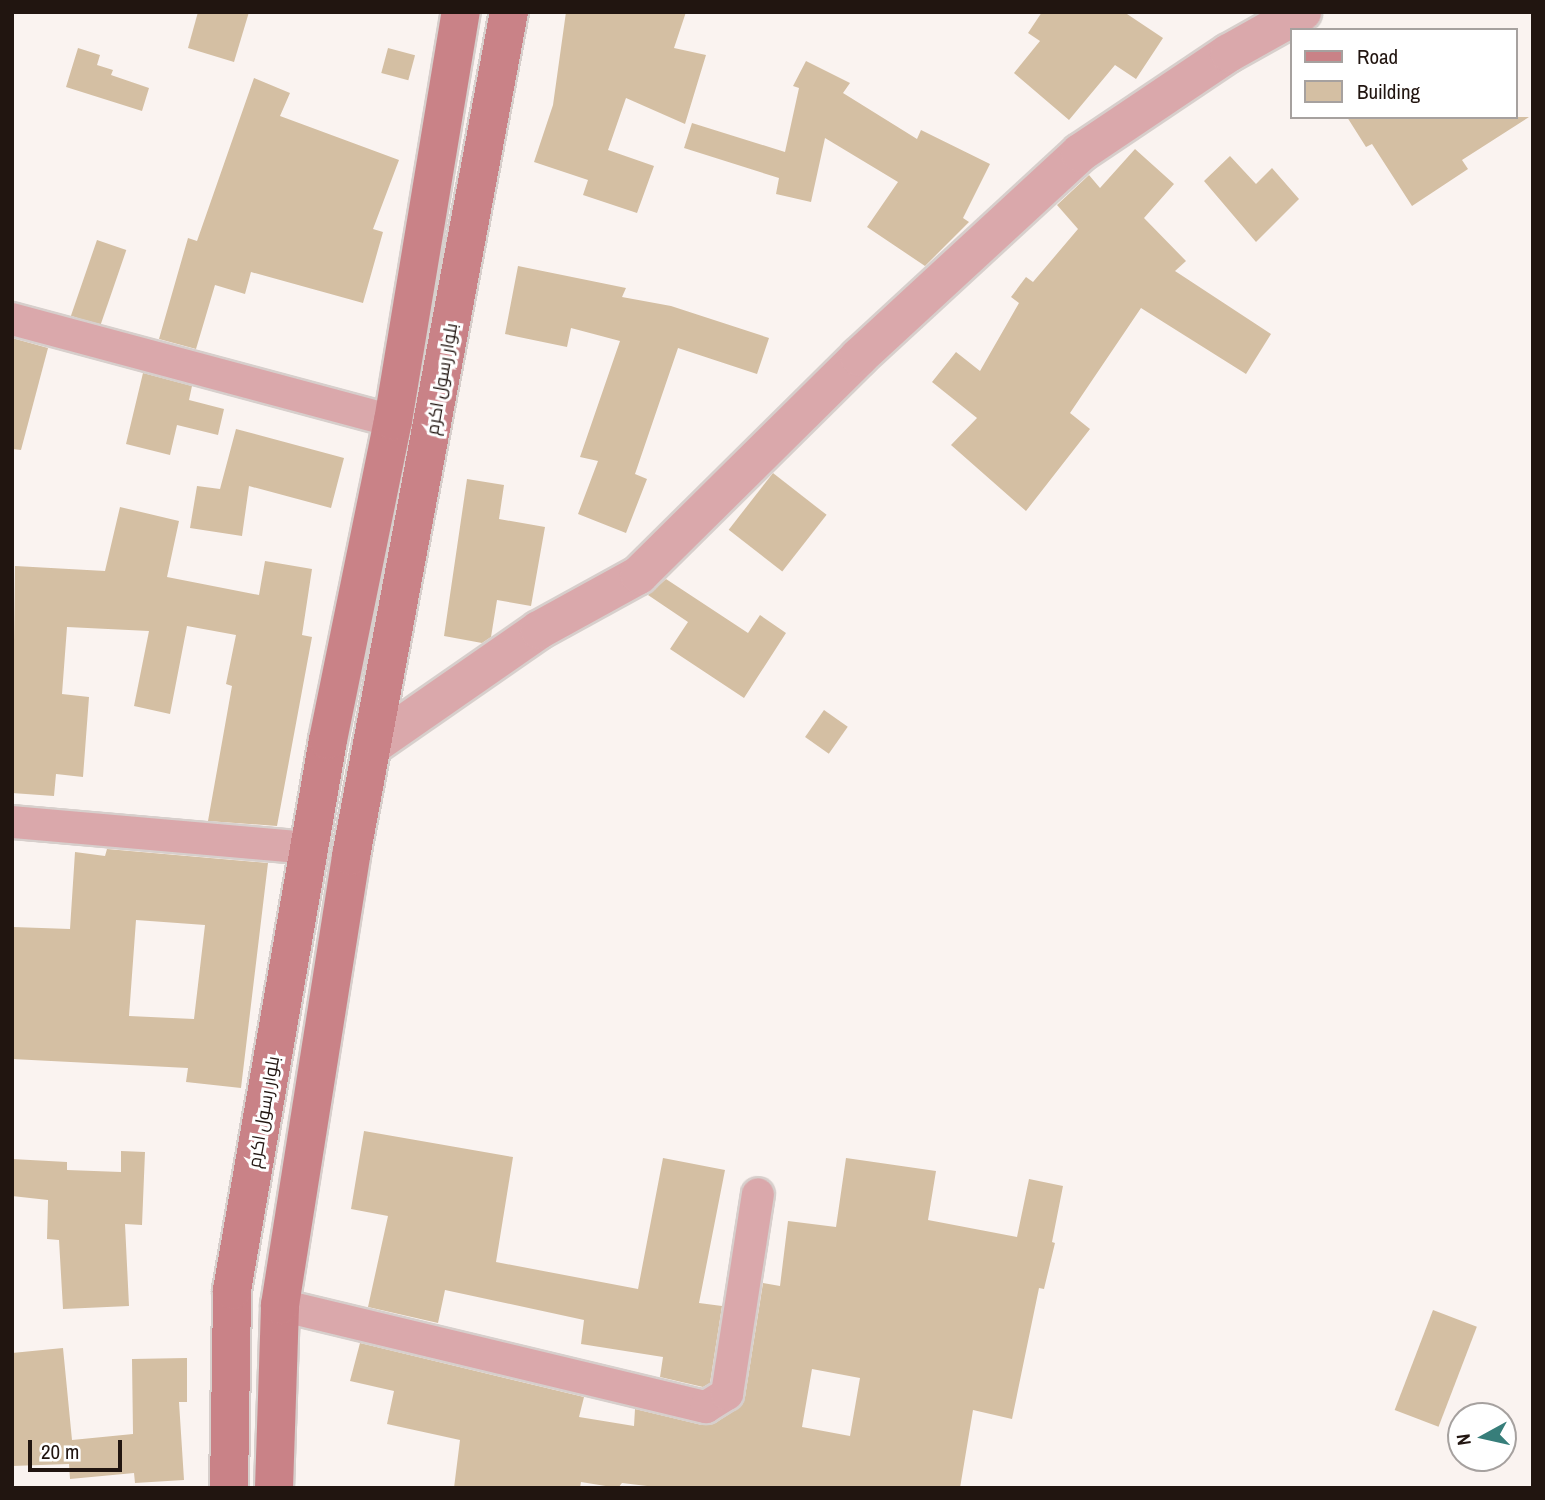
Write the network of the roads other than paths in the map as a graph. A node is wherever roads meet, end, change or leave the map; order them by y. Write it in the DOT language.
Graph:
graph roads {
  1 [pos="461,12"];
  2 [pos="509,12"];
  3 [pos="1302,12"];
  4 [pos="12,319"];
  5 [pos="393,421"];
  6 [pos="328,740"];
  7 [pos="372,746"];
  8 [pos="12,822"];
  9 [pos="312,848"];
  10 [pos="758,1194"];
  11 [pos="280,1305"];
  12 [pos="229,1488"];
  13 [pos="274,1488"];
  1 -- 5 [label="main road, بلوار رسول اکرم"];
  2 -- 7 [label="main road, بلوار رسول اکرم"];
  3 -- 7 [label="street"];
  4 -- 5 [label="street"];
  5 -- 6 [label="main road, بلوار رسول اکرم"];
  6 -- 7 [label="main road"];
  6 -- 9 [label="main road, بلوار رسول اکرم"];
  7 -- 11 [label="main road, بلوار رسول اکرم"];
  8 -- 9 [label="street"];
  9 -- 12 [label="main road, بلوار رسول اکرم"];
  10 -- 11 [label="street"];
  11 -- 13 [label="main road, بلوار رسول اکرم"];
}
